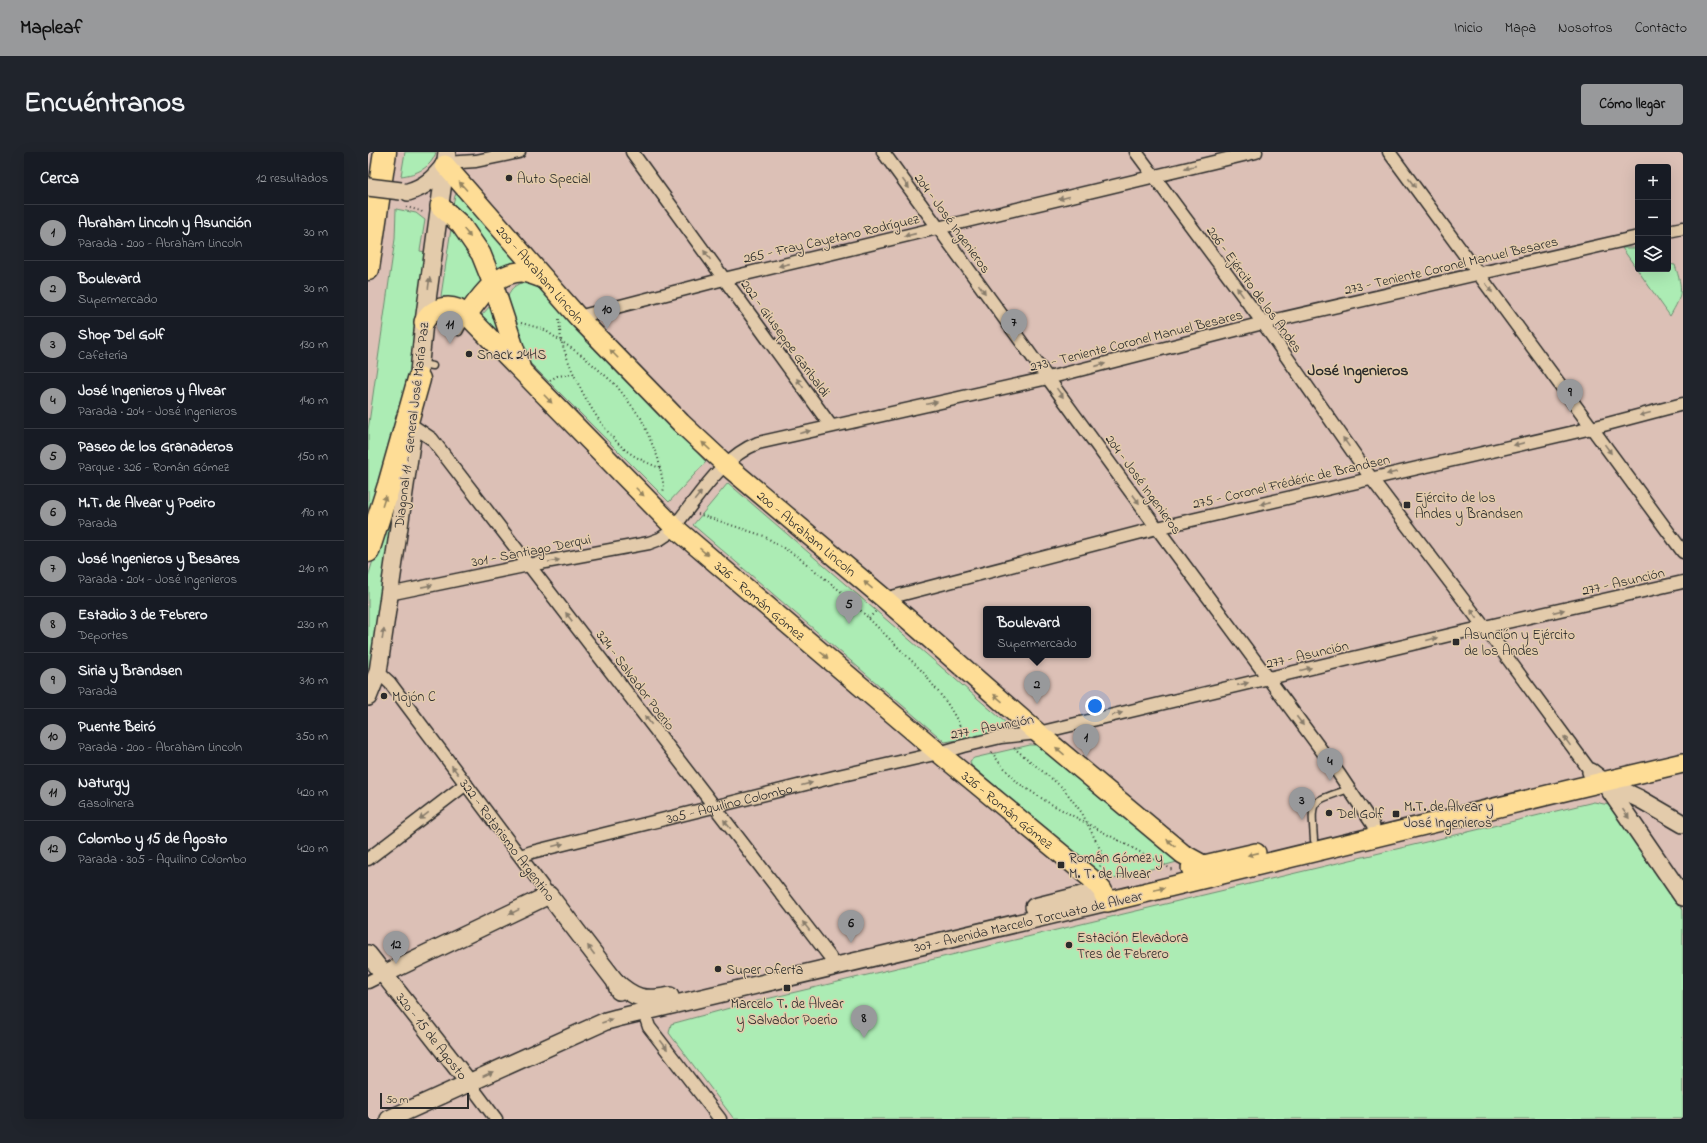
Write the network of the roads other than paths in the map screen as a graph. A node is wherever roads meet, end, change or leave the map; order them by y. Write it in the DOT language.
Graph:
graph roads {
  1 [pos="385,152"];
  2 [pos="519,152"];
  3 [pos="632,152"];
  4 [pos="883,152"];
  5 [pos="1136,152"];
  6 [pos="1256,152"];
  7 [pos="1389,152"];
  8 [pos="446,160"];
  9 [pos="1154,176"];
  10 [pos="368,186"];
  11 [pos="404,192"];
  12 [pos="440,206"];
  13 [pos="938,228"];
  14 [pos="1683,228"];
  15 [pos="1671,230"];
  16 [pos="1635,238"];
  17 [pos="368,270"];
  18 [pos="1480,274"];
  19 [pos="544,279"];
  20 [pos="724,279"];
  21 [pos="493,284"];
  22 [pos="467,315"];
  23 [pos="578,317"];
  24 [pos="424,322"];
  25 [pos="1263,324"];
  26 [pos="459,332"];
  27 [pos="424,370"];
  28 [pos="522,371"];
  29 [pos="1048,378"];
  30 [pos="1683,404"];
  31 [pos="414,426"];
  32 [pos="831,426"];
  33 [pos="1592,428"];
  34 [pos="725,464"];
  35 [pos="1371,478"];
  36 [pos="674,527"];
  37 [pos="1157,528"];
  38 [pos="368,551"];
  39 [pos="1683,552"];
  40 [pos="529,565"];
  41 [pos="1683,582"];
  42 [pos="388,594"];
  43 [pos="884,599"];
  44 [pos="1485,628"];
  45 [pos="378,672"];
  46 [pos="1268,678"];
  47 [pos="368,697"];
  48 [pos="1038,733"];
  49 [pos="1683,752"];
  50 [pos="939,753"];
  51 [pos="1683,763"];
  52 [pos="1597,777"];
  53 [pos="466,784"];
  54 [pos="1349,789"];
  55 [pos="714,806"];
  56 [pos="1683,824"];
  57 [pos="1374,831"];
  58 [pos="1314,840"];
  59 [pos="521,856"];
  60 [pos="368,859"];
  61 [pos="1203,865"];
  62 [pos="1101,891"];
  63 [pos="550,895"];
  64 [pos="1683,897"];
  65 [pos="368,954"];
  66 [pos="830,957"];
  67 [pos="384,974"];
  68 [pos="615,981"];
  69 [pos="368,982"];
  70 [pos="637,1014"];
  71 [pos="469,1083"];
  72 [pos="389,1119"];
  73 [pos="496,1119"];
  74 [pos="718,1119"];
  1 -- 17 [label="highway"];
  2 -- 8 [label="street"];
  20 -- 3 [label="street, 202 - Giuseppe Garibaldi, one-way"];
  4 -- 13 [label="street, 204 - José Ingenieros, one-way"];
  5 -- 9 [label="street, 206 - Ejército de los Andes"];
  6 -- 9 [label="street, 265 - Fray Cayetano Rodríguez, one-way"];
  7 -- 18 [label="street, one-way"];
  8 -- 11 [label="main road"];
  8 -- 12 [label="main road, Diagonal 11 - General José María Paz"];
  19 -- 8 [label="main road, 200 - Abraham Lincoln, one-way"];
  9 -- 13 [label="street, 265 - Fray Cayetano Rodríguez, one-way"];
  25 -- 9 [label="street, 206 - Ejército de los Andes, one-way"];
  10 -- 11 [label="main road, bridge"];
  11 -- 12 [label="main road"];
  12 -- 21 [label="main road, one-way"];
  24 -- 12 [label="main road, Diagonal 11 - General José María Paz, one-way"];
  13 -- 20 [label="street, 265 - Fray Cayetano Rodríguez, one-way"];
  13 -- 29 [label="street, 204 - José Ingenieros, one-way"];
  14 -- 15 [label="street"];
  16 -- 18 [label="street, 273 - Teniente Coronel Manuel Besares"];
  18 -- 25 [label="street, 273 - Teniente Coronel Manuel Besares"];
  18 -- 33 [label="street, one-way"];
  19 -- 21 [label="main road"];
  19 -- 23 [label="main road, 200 - Abraham Lincoln"];
  20 -- 23 [label="street, 265 - Fray Cayetano Rodríguez"];
  32 -- 20 [label="street, 202 - Giuseppe Garibaldi, one-way"];
  21 -- 22 [label="main road"];
  21 -- 28 [label="main road"];
  22 -- 24 [label="main road, 326 - Román Gómez"];
  22 -- 26 [label="lane"];
  22 -- 28 [label="main road, 326 - Román Gómez"];
  34 -- 23 [label="main road, 200 - Abraham Lincoln, one-way"];
  24 -- 27 [label="main road, Diagonal 11 - General José María Paz"];
  29 -- 25 [label="street, 273 - Teniente Coronel Manuel Besares, one-way"];
  35 -- 25 [label="street, 206 - Ejército de los Andes, one-way"];
  27 -- 31 [label="main road, Diagonal 11 - General José María Paz"];
  38 -- 27 [label="highway, one-way"];
  28 -- 36 [label="main road, 326 - Román Gómez, one-way"];
  32 -- 29 [label="street, 273 - Teniente Coronel Manuel Besares, one-way"];
  29 -- 37 [label="street, 204 - José Ingenieros, one-way"];
  30 -- 33 [label="street, 275 - Coronel Frédéric de Brandsen, one-way"];
  31 -- 40 [label="street, 324 - Salvador Poerio"];
  31 -- 42 [label="main road, Diagonal 11 - General José María Paz"];
  34 -- 32 [label="street, 273 - Teniente Coronel Manuel Besares, one-way"];
  33 -- 35 [label="street, 275 - Coronel Frédéric de Brandsen, one-way"];
  33 -- 39 [label="street, one-way"];
  36 -- 34 [label="street, 273 - Teniente Coronel Manuel Besares, one-way"];
  43 -- 34 [label="main road, 200 - Abraham Lincoln, one-way"];
  35 -- 37 [label="street, 275 - Coronel Frédéric de Brandsen, one-way"];
  44 -- 35 [label="street, 206 - Ejército de los Andes, one-way"];
  40 -- 36 [label="street, 301 - Santiago Derqui, one-way"];
  36 -- 50 [label="main road, 326 - Román Gómez, one-way"];
  37 -- 43 [label="street, 275 - Coronel Frédéric de Brandsen"];
  37 -- 46 [label="street, 204 - José Ingenieros"];
  42 -- 40 [label="street, 301 - Santiago Derqui, one-way"];
  55 -- 40 [label="street, 324 - Salvador Poerio, one-way"];
  44 -- 41 [label="street, 277 - Asunción, one-way"];
  45 -- 42 [label="main road, Diagonal 11 - General José María Paz, one-way"];
  48 -- 43 [label="main road, 200 - Abraham Lincoln, one-way"];
  46 -- 44 [label="street, 277 - Asunción, one-way"];
  52 -- 44 [label="street, 206 - Ejército de los Andes, one-way"];
  45 -- 47 [label="main road, Diagonal 11 - General José María Paz"];
  53 -- 45 [label="street, 322 - Rotarismo Argentino, one-way"];
  48 -- 46 [label="street, 277 - Asunción, one-way"];
  46 -- 54 [label="street, 204 - José Ingenieros, one-way"];
  48 -- 50 [label="street, 277 - Asunción"];
  61 -- 48 [label="main road, 200 - Abraham Lincoln, one-way"];
  49 -- 52 [label="main road, 307 - Avenida Marcelo Torcuato de Alvear"];
  55 -- 50 [label="street, 305 - Aquilino Colombo, one-way"];
  50 -- 62 [label="main road, 326 - Román Gómez"];
  51 -- 52 [label="main road, 307 - Avenida Marcelo Torcuato de Alvear"];
  52 -- 56 [label="main road"];
  52 -- 57 [label="main road, 307 - Avenida Marcelo Torcuato de Alvear"];
  52 -- 64 [label="main road, one-way"];
  53 -- 59 [label="street, 322 - Rotarismo Argentino"];
  53 -- 60 [label="street, one-way"];
  54 -- 57 [label="street, 204 - José Ingenieros"];
  54 -- 58 [label="lane"];
  59 -- 55 [label="street, 305 - Aquilino Colombo, one-way"];
  66 -- 55 [label="street, 324 - Salvador Poerio, one-way"];
  57 -- 58 [label="main road, 307 - Avenida Marcelo Torcuato de Alvear"];
  62 -- 57 [label="main road, 307 - Avenida Marcelo Torcuato de Alvear, one-way"];
  58 -- 61 [label="main road, 307 - Avenida Marcelo Torcuato de Alvear, one-way"];
  59 -- 63 [label="street, 322 - Rotarismo Argentino"];
  61 -- 62 [label="main road, 307 - Avenida Marcelo Torcuato de Alvear"];
  62 -- 66 [label="main road, 307 - Avenida Marcelo Torcuato de Alvear"];
  62 -- 70 [label="main road, 307 - Avenida Marcelo Torcuato de Alvear"];
  63 -- 67 [label="main road, one-way"];
  68 -- 63 [label="main road, 322 - Rotarismo Argentino, one-way"];
  65 -- 67 [label="main road, 320 - 15 de Agosto"];
  66 -- 68 [label="main road, 307 - Avenida Marcelo Torcuato de Alvear"];
  67 -- 69 [label="street"];
  67 -- 71 [label="main road, 320 - 15 de Agosto"];
  68 -- 70 [label="main road, 322 - Rotarismo Argentino"];
  71 -- 70 [label="main road, 307 - Avenida Marcelo Torcuato de Alvear, one-way"];
  70 -- 74 [label="street, 322 - Rotarismo Argentino, one-way"];
  71 -- 72 [label="main road, 307 - Avenida Marcelo Torcuato de Alvear"];
  71 -- 73 [label="street, 320 - 15 de Agosto"];
}
